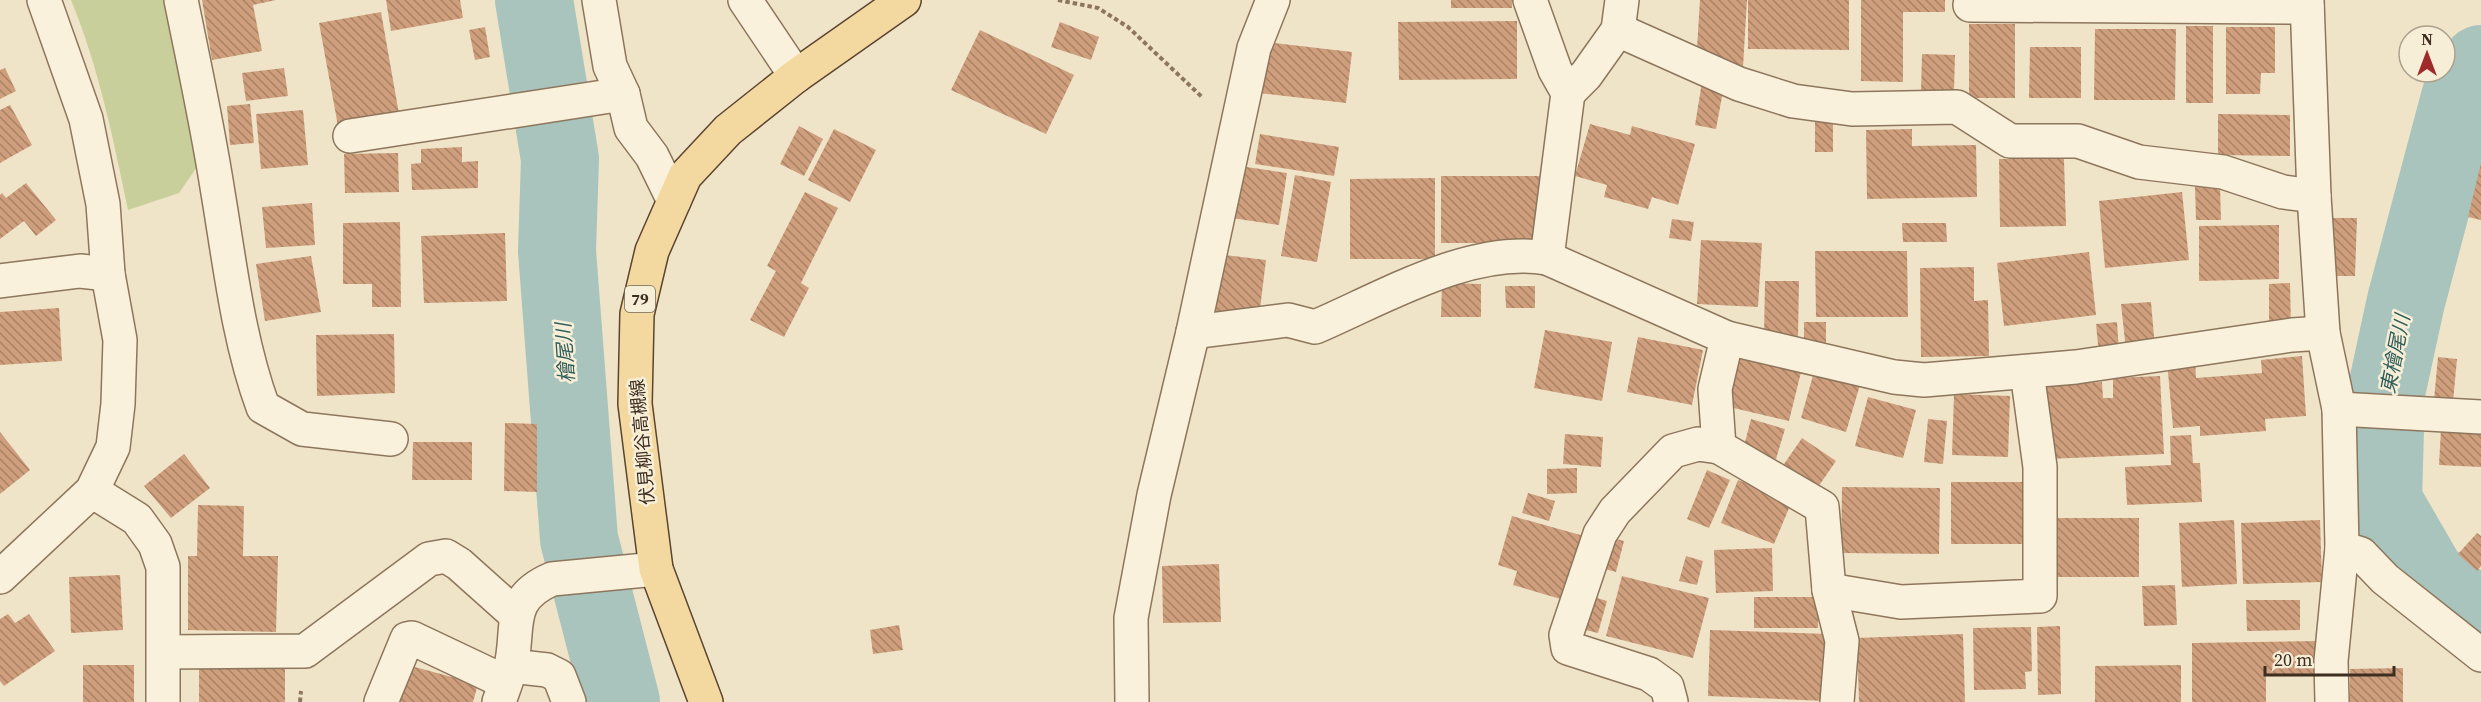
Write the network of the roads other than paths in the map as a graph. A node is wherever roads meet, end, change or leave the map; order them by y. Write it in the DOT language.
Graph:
graph roads {
  1 [pos="44,0"];
  2 [pos="181,0"];
  3 [pos="599,0"];
  4 [pos="745,0"];
  5 [pos="904,0"];
  6 [pos="1273,0"];
  7 [pos="1530,0"];
  8 [pos="2307,4"];
  9 [pos="1970,5"];
  10 [pos="1620,15"];
  11 [pos="796,76"];
  12 [pos="1568,93"];
  13 [pos="622,94"];
  14 [pos="350,136"];
  15 [pos="2314,196"];
  16 [pos="674,201"];
  17 [pos="1547,258"];
  18 [pos="108,274"];
  19 [pos="0,280"];
  20 [pos="1193,332"];
  21 [pos="2323,333"];
  22 [pos="1727,338"];
  23 [pos="2026,372"];
  24 [pos="2350,410"];
  25 [pos="2481,417"];
  26 [pos="391,439"];
  27 [pos="1719,447"];
  28 [pos="92,491"];
  29 [pos="2342,548"];
  30 [pos="645,570"];
  31 [pos="0,577"];
  32 [pos="1829,590"];
  33 [pos="515,614"];
  34 [pos="165,652"];
  35 [pos="2481,655"];
  36 [pos="505,683"];
  37 [pos="163,702"];
  38 [pos="381,702"];
  39 [pos="569,702"];
  40 [pos="706,702"];
  41 [pos="1132,702"];
  42 [pos="1671,702"];
  43 [pos="1837,702"];
  44 [pos="2332,702"];
  1 -- 18 [label="street"];
  2 -- 26 [label="street"];
  3 -- 13 [label="street"];
  4 -- 11 [label="street"];
  5 -- 11 [label="main road, 伏見柳谷高槻線 / 79"];
  6 -- 20 [label="street"];
  7 -- 12 [label="street"];
  8 -- 9 [label="street"];
  8 -- 15 [label="street"];
  10 -- 12 [label="street"];
  10 -- 15 [label="street"];
  11 -- 16 [label="main road, 伏見柳谷高槻線 / 79"];
  12 -- 17 [label="street"];
  13 -- 14 [label="street"];
  13 -- 16 [label="street"];
  15 -- 21 [label="street"];
  16 -- 30 [label="main road, 伏見柳谷高槻線 / 79"];
  17 -- 20 [label="street"];
  17 -- 22 [label="street"];
  18 -- 19 [label="street"];
  18 -- 28 [label="street"];
  20 -- 41 [label="street"];
  21 -- 23 [label="street"];
  21 -- 24 [label="street"];
  22 -- 23 [label="street"];
  22 -- 27 [label="street"];
  23 -- 32 [label="street"];
  24 -- 25 [label="street"];
  24 -- 29 [label="street"];
  27 -- 32 [label="street"];
  27 -- 42 [label="street"];
  28 -- 31 [label="street"];
  28 -- 34 [label="street"];
  29 -- 35 [label="street"];
  29 -- 44 [label="street"];
  30 -- 33 [label="street"];
  30 -- 40 [label="main road, 伏見柳谷高槻線 / 79"];
  32 -- 43 [label="street"];
  33 -- 34 [label="street"];
  33 -- 36 [label="street"];
  34 -- 37 [label="street"];
  36 -- 38 [label="street"];
  36 -- 39 [label="street"];
}
